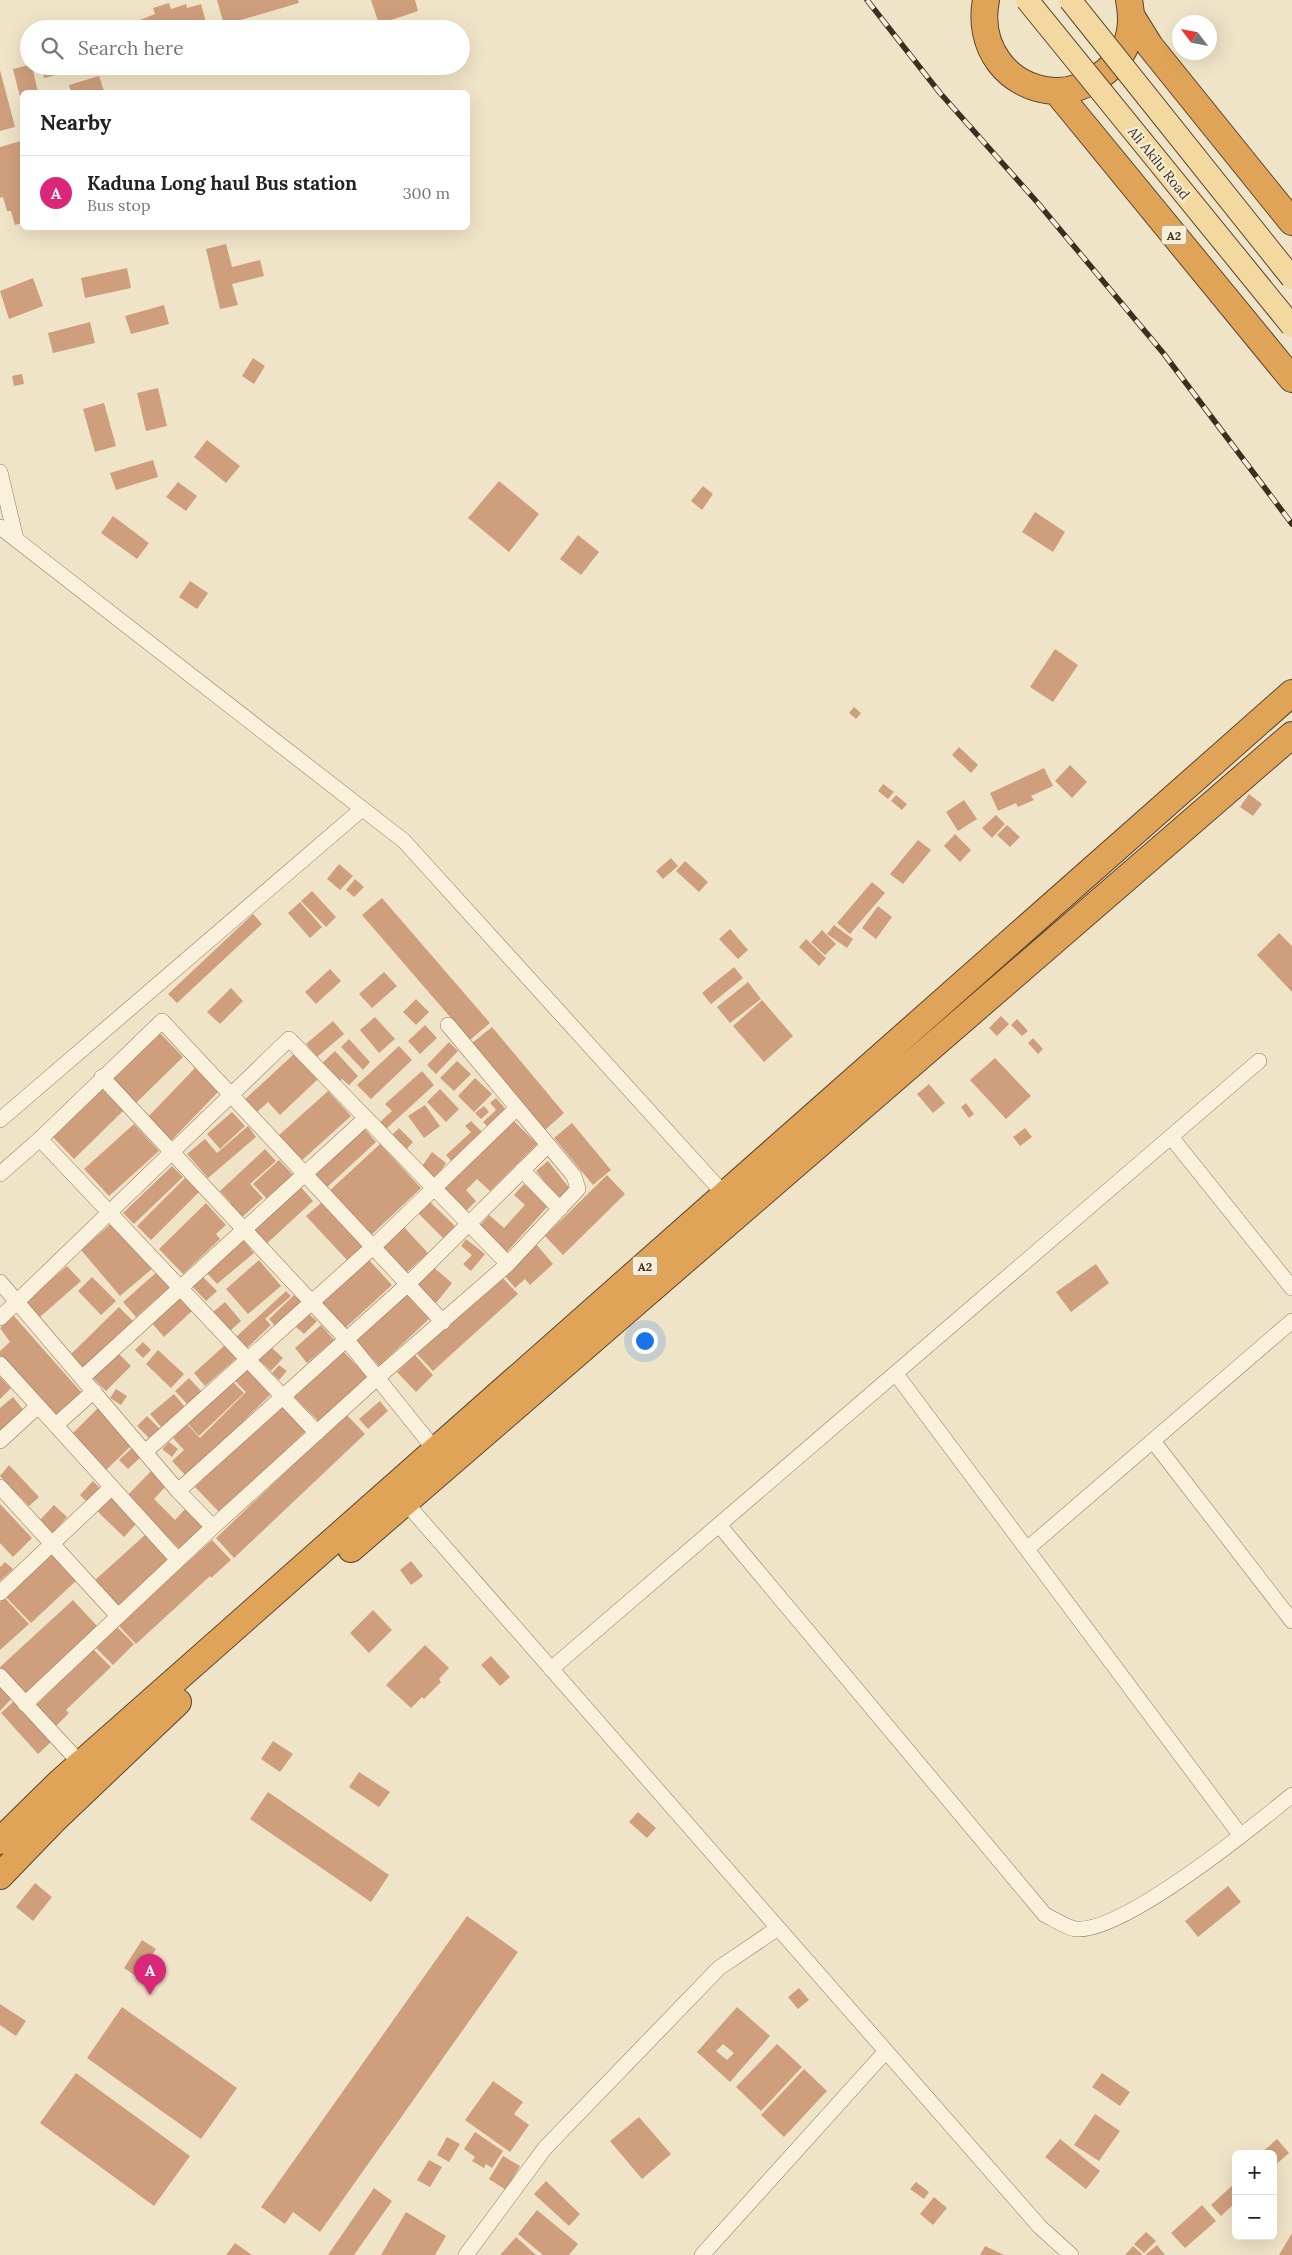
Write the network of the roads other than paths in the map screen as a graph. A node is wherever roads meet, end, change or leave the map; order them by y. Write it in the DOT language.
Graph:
graph roads {
  1 [pos="986,0"];
  2 [pos="1027,0"];
  3 [pos="1070,0"];
  4 [pos="1131,8"];
  5 [pos="1056,91"];
  6 [pos="1292,222"];
  7 [pos="1292,278"];
  8 [pos="1292,326"];
  9 [pos="1292,379"];
  10 [pos="0,472"];
  11 [pos="0,527"];
  12 [pos="16,540"];
  13 [pos="1292,693"];
  14 [pos="1292,735"];
  15 [pos="362,809"];
  16 [pos="448,1025"];
  17 [pos="1259,1061"];
  18 [pos="102,1077"];
  19 [pos="231,1093"];
  20 [pos="518,1108"];
  21 [pos="366,1118"];
  22 [pos="0,1120"];
  23 [pos="1171,1137"];
  24 [pos="40,1139"];
  25 [pos="548,1145"];
  26 [pos="172,1153"];
  27 [pos="522,1170"];
  28 [pos="304,1173"];
  29 [pos="0,1174"];
  30 [pos="434,1187"];
  31 [pos="725,1195"];
  32 [pos="560,1209"];
  33 [pos="108,1212"];
  34 [pos="468,1223"];
  35 [pos="244,1230"];
  36 [pos="373,1246"];
  37 [pos="508,1264"];
  38 [pos="0,1282"];
  39 [pos="408,1284"];
  40 [pos="1292,1288"];
  41 [pos="181,1289"];
  42 [pos="16,1302"];
  43 [pos="312,1302"];
  44 [pos="0,1318"];
  45 [pos="1292,1321"];
  46 [pos="443,1322"];
  47 [pos="346,1339"];
  48 [pos="246,1359"];
  49 [pos="0,1364"];
  50 [pos="896,1374"];
  51 [pos="82,1378"];
  52 [pos="377,1378"];
  53 [pos="94,1391"];
  54 [pos="282,1396"];
  55 [pos="38,1406"];
  56 [pos="56,1425"];
  57 [pos="317,1433"];
  58 [pos="0,1441"];
  59 [pos="1153,1441"];
  60 [pos="436,1451"];
  61 [pos="145,1452"];
  62 [pos="112,1486"];
  63 [pos="0,1487"];
  64 [pos="178,1490"];
  65 [pos="406,1504"];
  66 [pos="719,1525"];
  67 [pos="213,1527"];
  68 [pos="52,1545"];
  69 [pos="1027,1550"];
  70 [pos="178,1560"];
  71 [pos="0,1593"];
  72 [pos="118,1616"];
  73 [pos="1292,1621"];
  74 [pos="551,1669"];
  75 [pos="0,1676"];
  76 [pos="25,1704"];
  77 [pos="82,1764"];
  78 [pos="1292,1795"];
  79 [pos="1241,1836"];
  80 [pos="0,1841"];
  81 [pos="0,1876"];
  82 [pos="778,1928"];
  83 [pos="886,2051"];
  84 [pos="466,2255"];
  85 [pos="702,2255"];
  86 [pos="1071,2255"];
  1 -- 5 [label="highway"];
  2 -- 8 [label="main road, Ali Akilu Road, bridge"];
  3 -- 7 [label="main road, bridge"];
  4 -- 5 [label="highway"];
  4 -- 6 [label="highway"];
  5 -- 9 [label="highway, A2"];
  10 -- 12 [label="street"];
  11 -- 12 [label="street"];
  12 -- 15 [label="street"];
  13 -- 31 [label="highway, A2"];
  14 -- 65 [label="highway, A2"];
  15 -- 22 [label="street"];
  15 -- 31 [label="street"];
  16 -- 20 [label="street"];
  17 -- 23 [label="street"];
  18 -- 19 [label="street"];
  18 -- 24 [label="street"];
  18 -- 26 [label="street"];
  19 -- 21 [label="street"];
  19 -- 26 [label="street"];
  19 -- 28 [label="street"];
  20 -- 25 [label="street"];
  20 -- 30 [label="street"];
  21 -- 28 [label="street"];
  21 -- 30 [label="street"];
  23 -- 40 [label="street"];
  23 -- 50 [label="street"];
  24 -- 29 [label="street"];
  24 -- 33 [label="street"];
  25 -- 27 [label="street"];
  25 -- 32 [label="street"];
  26 -- 33 [label="street"];
  26 -- 35 [label="street"];
  27 -- 32 [label="street"];
  27 -- 34 [label="street"];
  28 -- 35 [label="street"];
  28 -- 36 [label="street"];
  30 -- 34 [label="street"];
  30 -- 36 [label="street"];
  31 -- 60 [label="highway, A2"];
  32 -- 37 [label="street"];
  33 -- 41 [label="street"];
  33 -- 42 [label="street"];
  34 -- 37 [label="street"];
  34 -- 39 [label="street"];
  35 -- 41 [label="street"];
  35 -- 43 [label="street"];
  36 -- 39 [label="street"];
  36 -- 43 [label="street"];
  37 -- 46 [label="street"];
  38 -- 42 [label="street"];
  39 -- 46 [label="street"];
  39 -- 47 [label="street"];
  41 -- 48 [label="street"];
  41 -- 51 [label="street"];
  42 -- 44 [label="street"];
  42 -- 51 [label="street"];
  43 -- 47 [label="street"];
  43 -- 48 [label="street"];
  45 -- 59 [label="street"];
  46 -- 52 [label="street"];
  47 -- 52 [label="street"];
  47 -- 54 [label="street"];
  48 -- 54 [label="street"];
  48 -- 61 [label="street"];
  49 -- 55 [label="street"];
  50 -- 66 [label="street"];
  50 -- 69 [label="street"];
  51 -- 53 [label="street"];
  52 -- 57 [label="street"];
  52 -- 60 [label="street"];
  53 -- 56 [label="street"];
  53 -- 61 [label="street"];
  54 -- 57 [label="street"];
  54 -- 64 [label="street"];
  55 -- 56 [label="street"];
  55 -- 58 [label="street"];
  56 -- 62 [label="street"];
  57 -- 67 [label="street"];
  59 -- 69 [label="street"];
  59 -- 73 [label="street"];
  60 -- 77 [label="highway, A2"];
  61 -- 64 [label="street"];
  62 -- 68 [label="street"];
  62 -- 70 [label="street"];
  63 -- 68 [label="street"];
  64 -- 67 [label="street"];
  65 -- 74 [label="street"];
  65 -- 81 [label="highway, A2"];
  66 -- 74 [label="street"];
  66 -- 79 [label="street"];
  67 -- 70 [label="street"];
  68 -- 71 [label="street"];
  68 -- 72 [label="street"];
  69 -- 79 [label="street"];
  70 -- 72 [label="street"];
  72 -- 76 [label="street"];
  74 -- 82 [label="street"];
  75 -- 76 [label="street"];
  76 -- 77 [label="street"];
  77 -- 80 [label="highway, A2"];
  78 -- 79 [label="street"];
  82 -- 83 [label="street"];
  82 -- 84 [label="street"];
  83 -- 85 [label="street"];
  83 -- 86 [label="street"];
}
